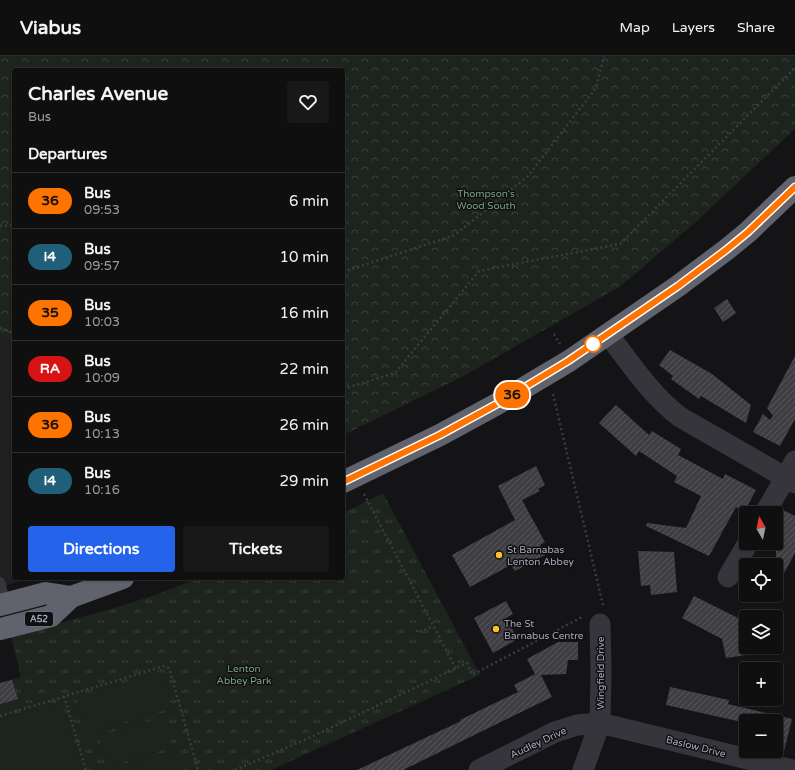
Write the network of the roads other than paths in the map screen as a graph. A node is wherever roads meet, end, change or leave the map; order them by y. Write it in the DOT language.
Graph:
graph roads {
  1 [pos="795,187"];
  2 [pos="608,334"];
  3 [pos="792,474"];
  4 [pos="353,486"];
  5 [pos="770,506"];
  6 [pos="744,550"];
  7 [pos="728,578"];
  8 [pos="118,580"];
  9 [pos="0,582"];
  10 [pos="71,597"];
  11 [pos="3,604"];
  12 [pos="600,621"];
  13 [pos="0,629"];
  14 [pos="600,723"];
  15 [pos="479,770"];
  16 [pos="583,770"];
  17 [pos="793,770"];
  1 -- 2 [label="highway"];
  2 -- 3 [label="street"];
  2 -- 4 [label="highway"];
  3 -- 5 [label="street"];
  6 -- 7 [label="street"];
  8 -- 10 [label="highway, A52"];
  9 -- 11 [label="lane"];
  10 -- 11 [label="highway, A52"];
  10 -- 13 [label="highway, A52"];
  12 -- 14 [label="street, Wingfield Drive"];
  14 -- 15 [label="street, Audley Drive"];
  14 -- 16 [label="street, Wingfield Drive"];
  14 -- 17 [label="street, Baslow Drive"];
}
